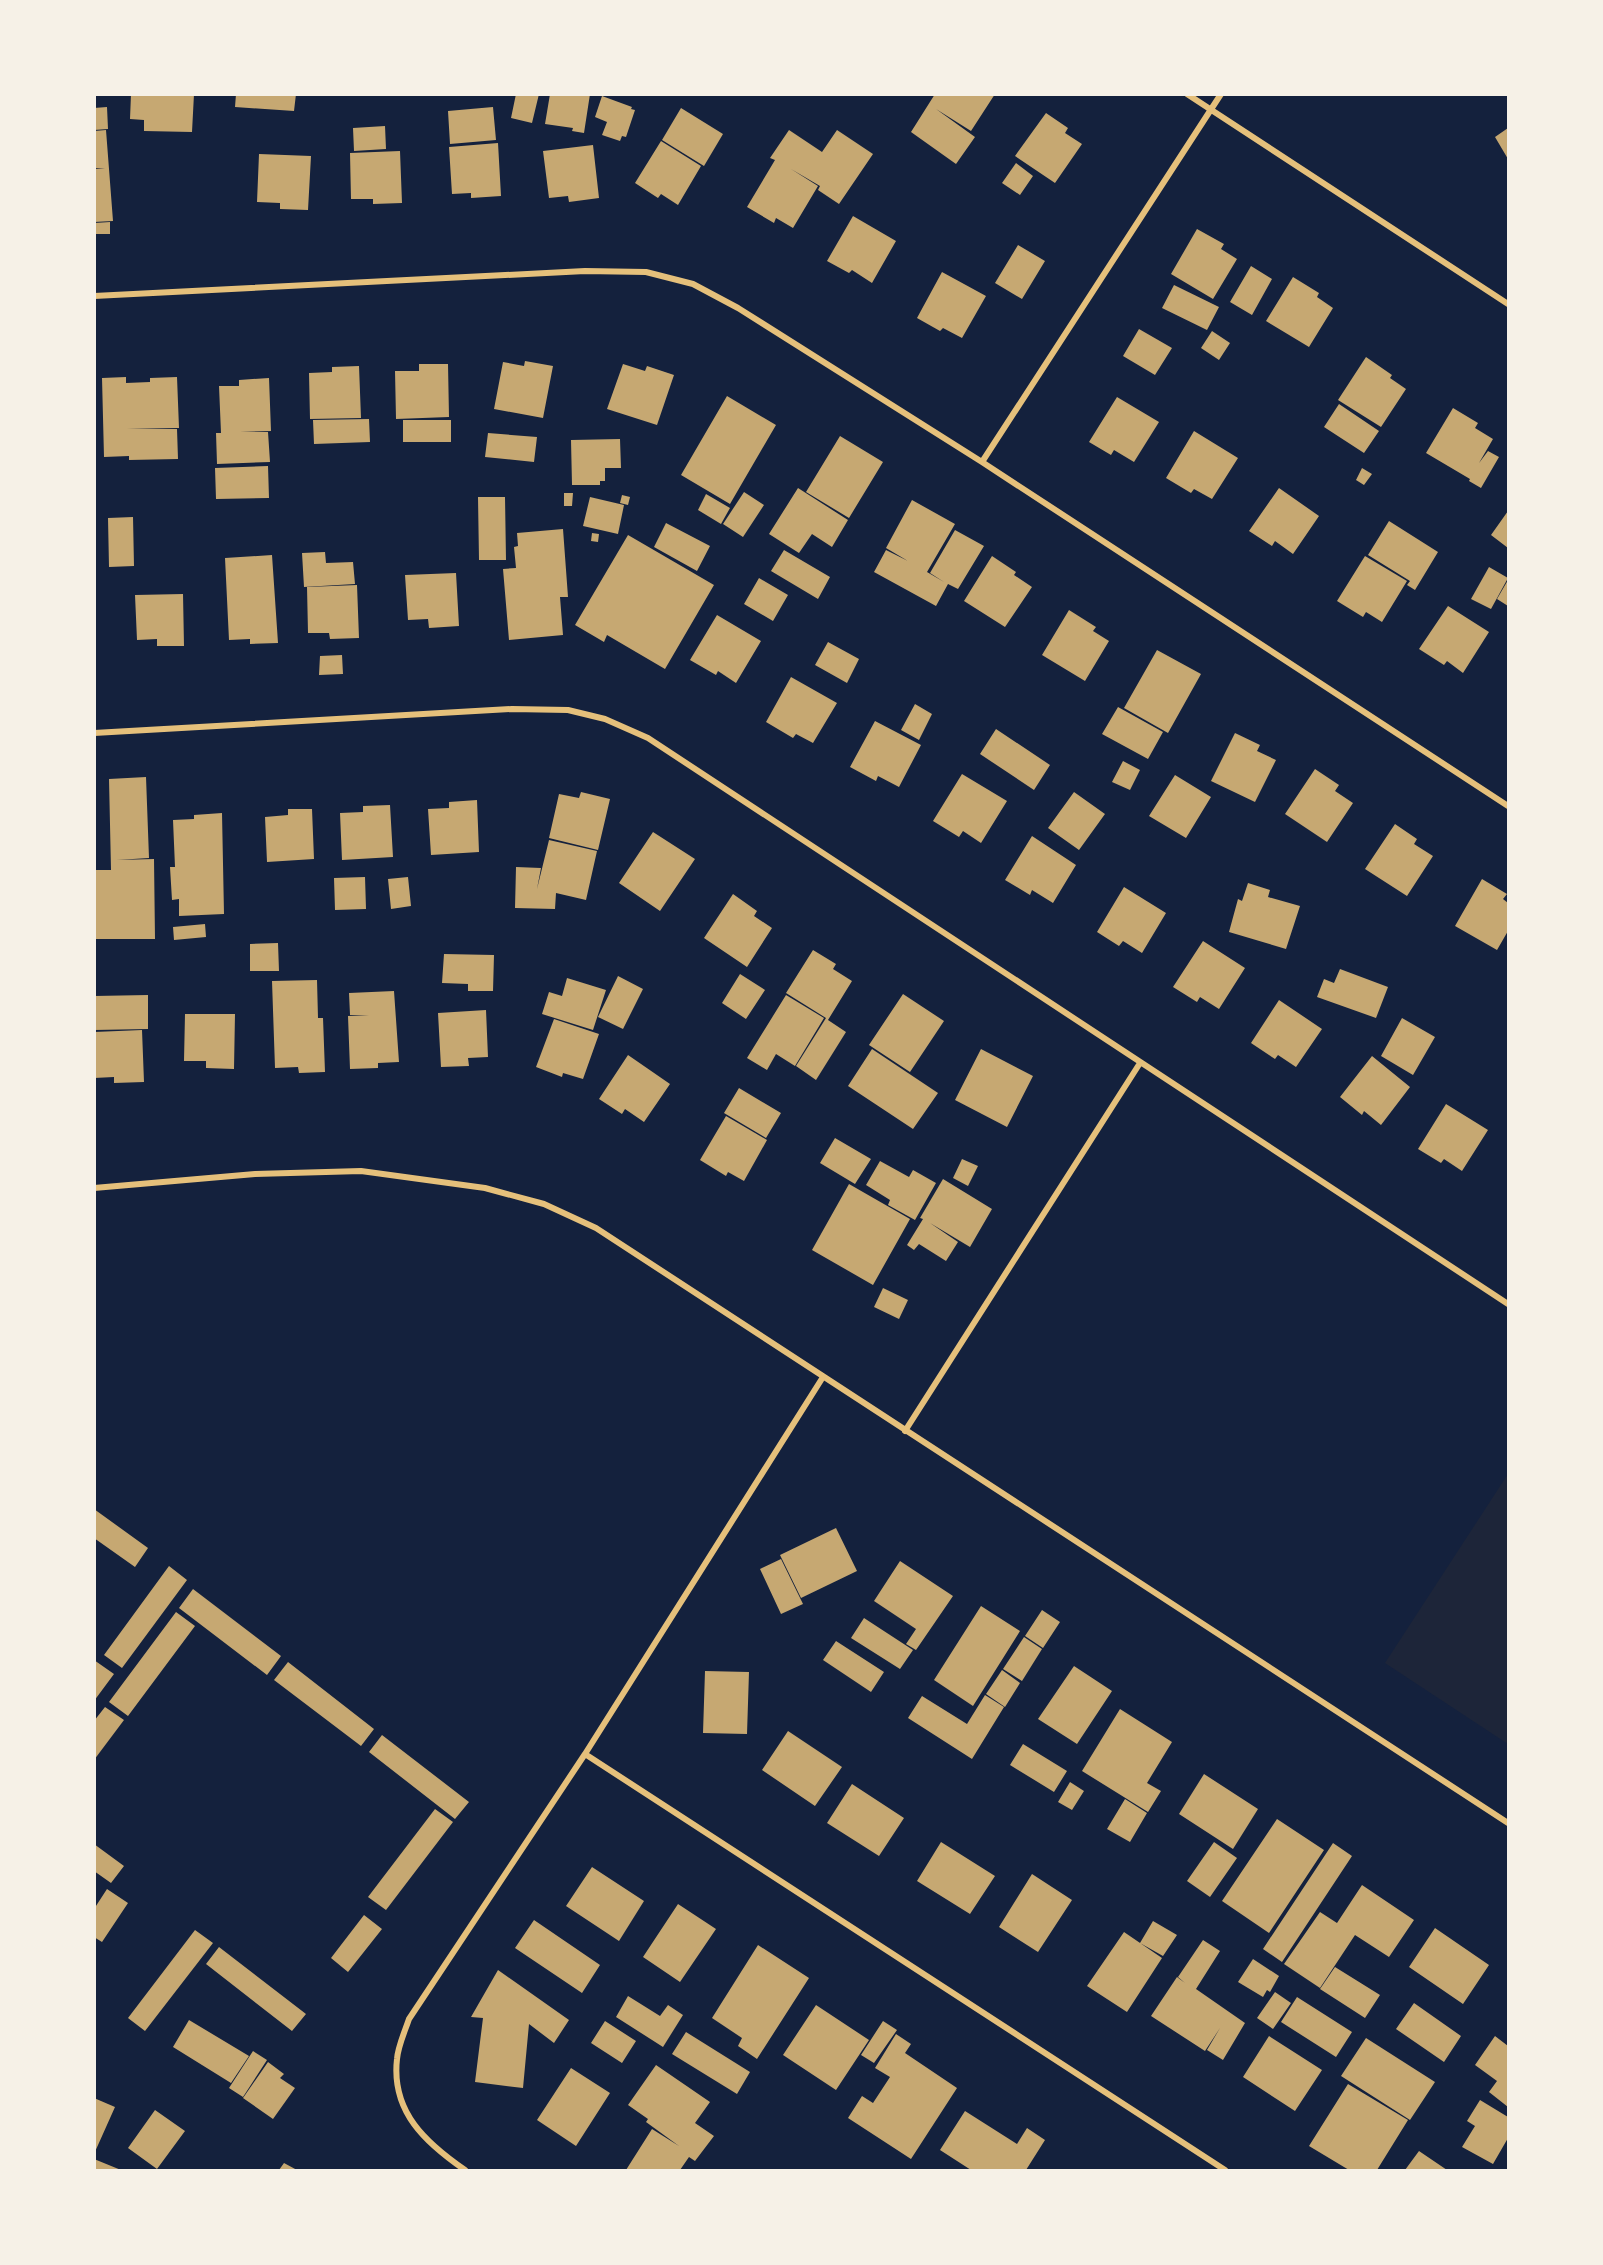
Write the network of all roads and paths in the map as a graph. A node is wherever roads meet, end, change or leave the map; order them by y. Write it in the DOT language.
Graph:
graph roads {
  1 [pos="1187,94"];
  2 [pos="1221,94"];
  3 [pos="1211,110"];
  4 [pos="94,296"];
  5 [pos="1509,304"];
  6 [pos="982,462"];
  7 [pos="94,733"];
  8 [pos="1509,806"];
  9 [pos="1140,1063"];
  10 [pos="94,1188"];
  11 [pos="1509,1304"];
  12 [pos="823,1377"];
  13 [pos="905,1431"];
  14 [pos="585,1754"];
  15 [pos="1509,1823"];
  16 [pos="465,2170"];
  17 [pos="1225,2170"];
  1 -- 3 [label="street"];
  2 -- 3 [label="street"];
  3 -- 5 [label="street"];
  3 -- 6 [label="street"];
  4 -- 6 [label="street"];
  6 -- 8 [label="street"];
  7 -- 9 [label="street"];
  9 -- 11 [label="street"];
  9 -- 13 [label="street"];
  10 -- 12 [label="street"];
  12 -- 13 [label="street"];
  12 -- 14 [label="street"];
  13 -- 15 [label="street"];
  14 -- 16 [label="street"];
  14 -- 17 [label="street"];
}
